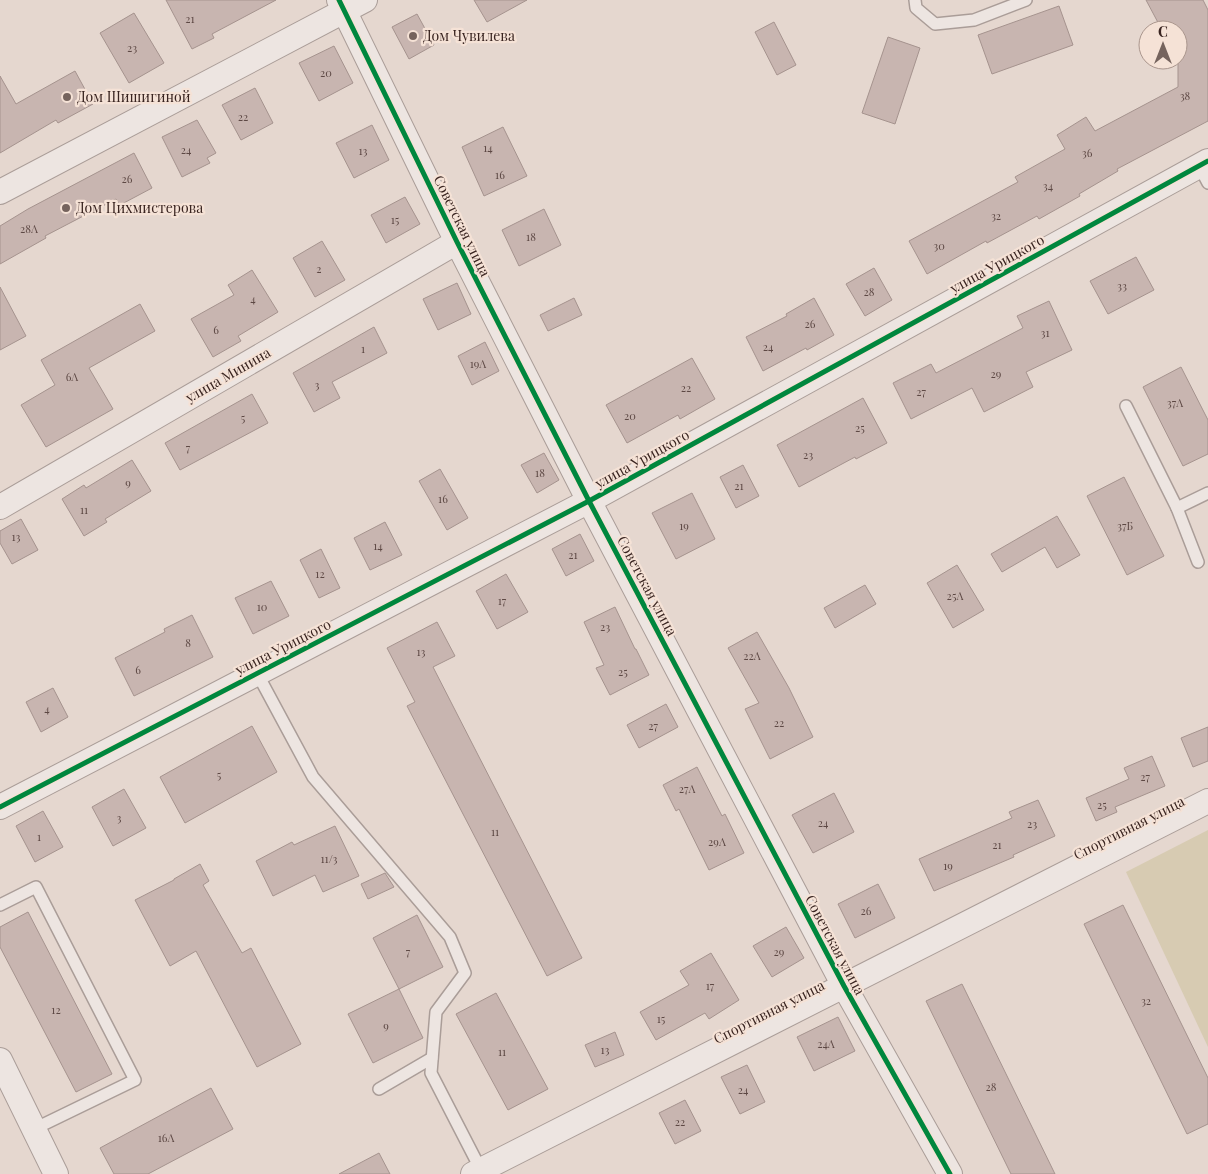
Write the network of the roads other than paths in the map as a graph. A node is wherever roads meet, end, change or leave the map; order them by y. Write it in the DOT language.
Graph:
graph roads {
  1 [pos="915,0"];
  2 [pos="1026,0"];
  3 [pos="350,4"];
  4 [pos="1205,170"];
  5 [pos="0,192"];
  6 [pos="457,242"];
  7 [pos="1126,406"];
  8 [pos="1208,494"];
  9 [pos="589,501"];
  10 [pos="0,507"];
  11 [pos="1177,508"];
  12 [pos="1198,562"];
  13 [pos="257,673"];
  14 [pos="1208,800"];
  15 [pos="0,807"];
  16 [pos="0,905"];
  17 [pos="844,986"];
  18 [pos="432,1058"];
  19 [pos="0,1060"];
  20 [pos="379,1089"];
  21 [pos="34,1129"];
  22 [pos="476,1172"];
  23 [pos="56,1174"];
  24 [pos="950,1174"];
  1 -- 2 [label="lane"];
  3 -- 5 [label="street"];
  3 -- 6 [label="street, Советская улица"];
  4 -- 9 [label="street, улица Урицкого"];
  6 -- 9 [label="street, Советская улица"];
  6 -- 10 [label="street, улица Минина"];
  7 -- 11 [label="lane"];
  8 -- 11 [label="lane"];
  9 -- 13 [label="street, улица Урицкого"];
  9 -- 17 [label="street, Советская улица"];
  11 -- 12 [label="lane"];
  13 -- 15 [label="street, улица Урицкого"];
  13 -- 18 [label="lane"];
  14 -- 17 [label="street, Спортивная улица"];
  16 -- 21 [label="lane"];
  17 -- 22 [label="street, Спортивная улица"];
  17 -- 24 [label="street, Советская улица"];
  18 -- 20 [label="lane"];
  18 -- 22 [label="lane"];
  19 -- 21 [label="street"];
  21 -- 23 [label="street"];
}
